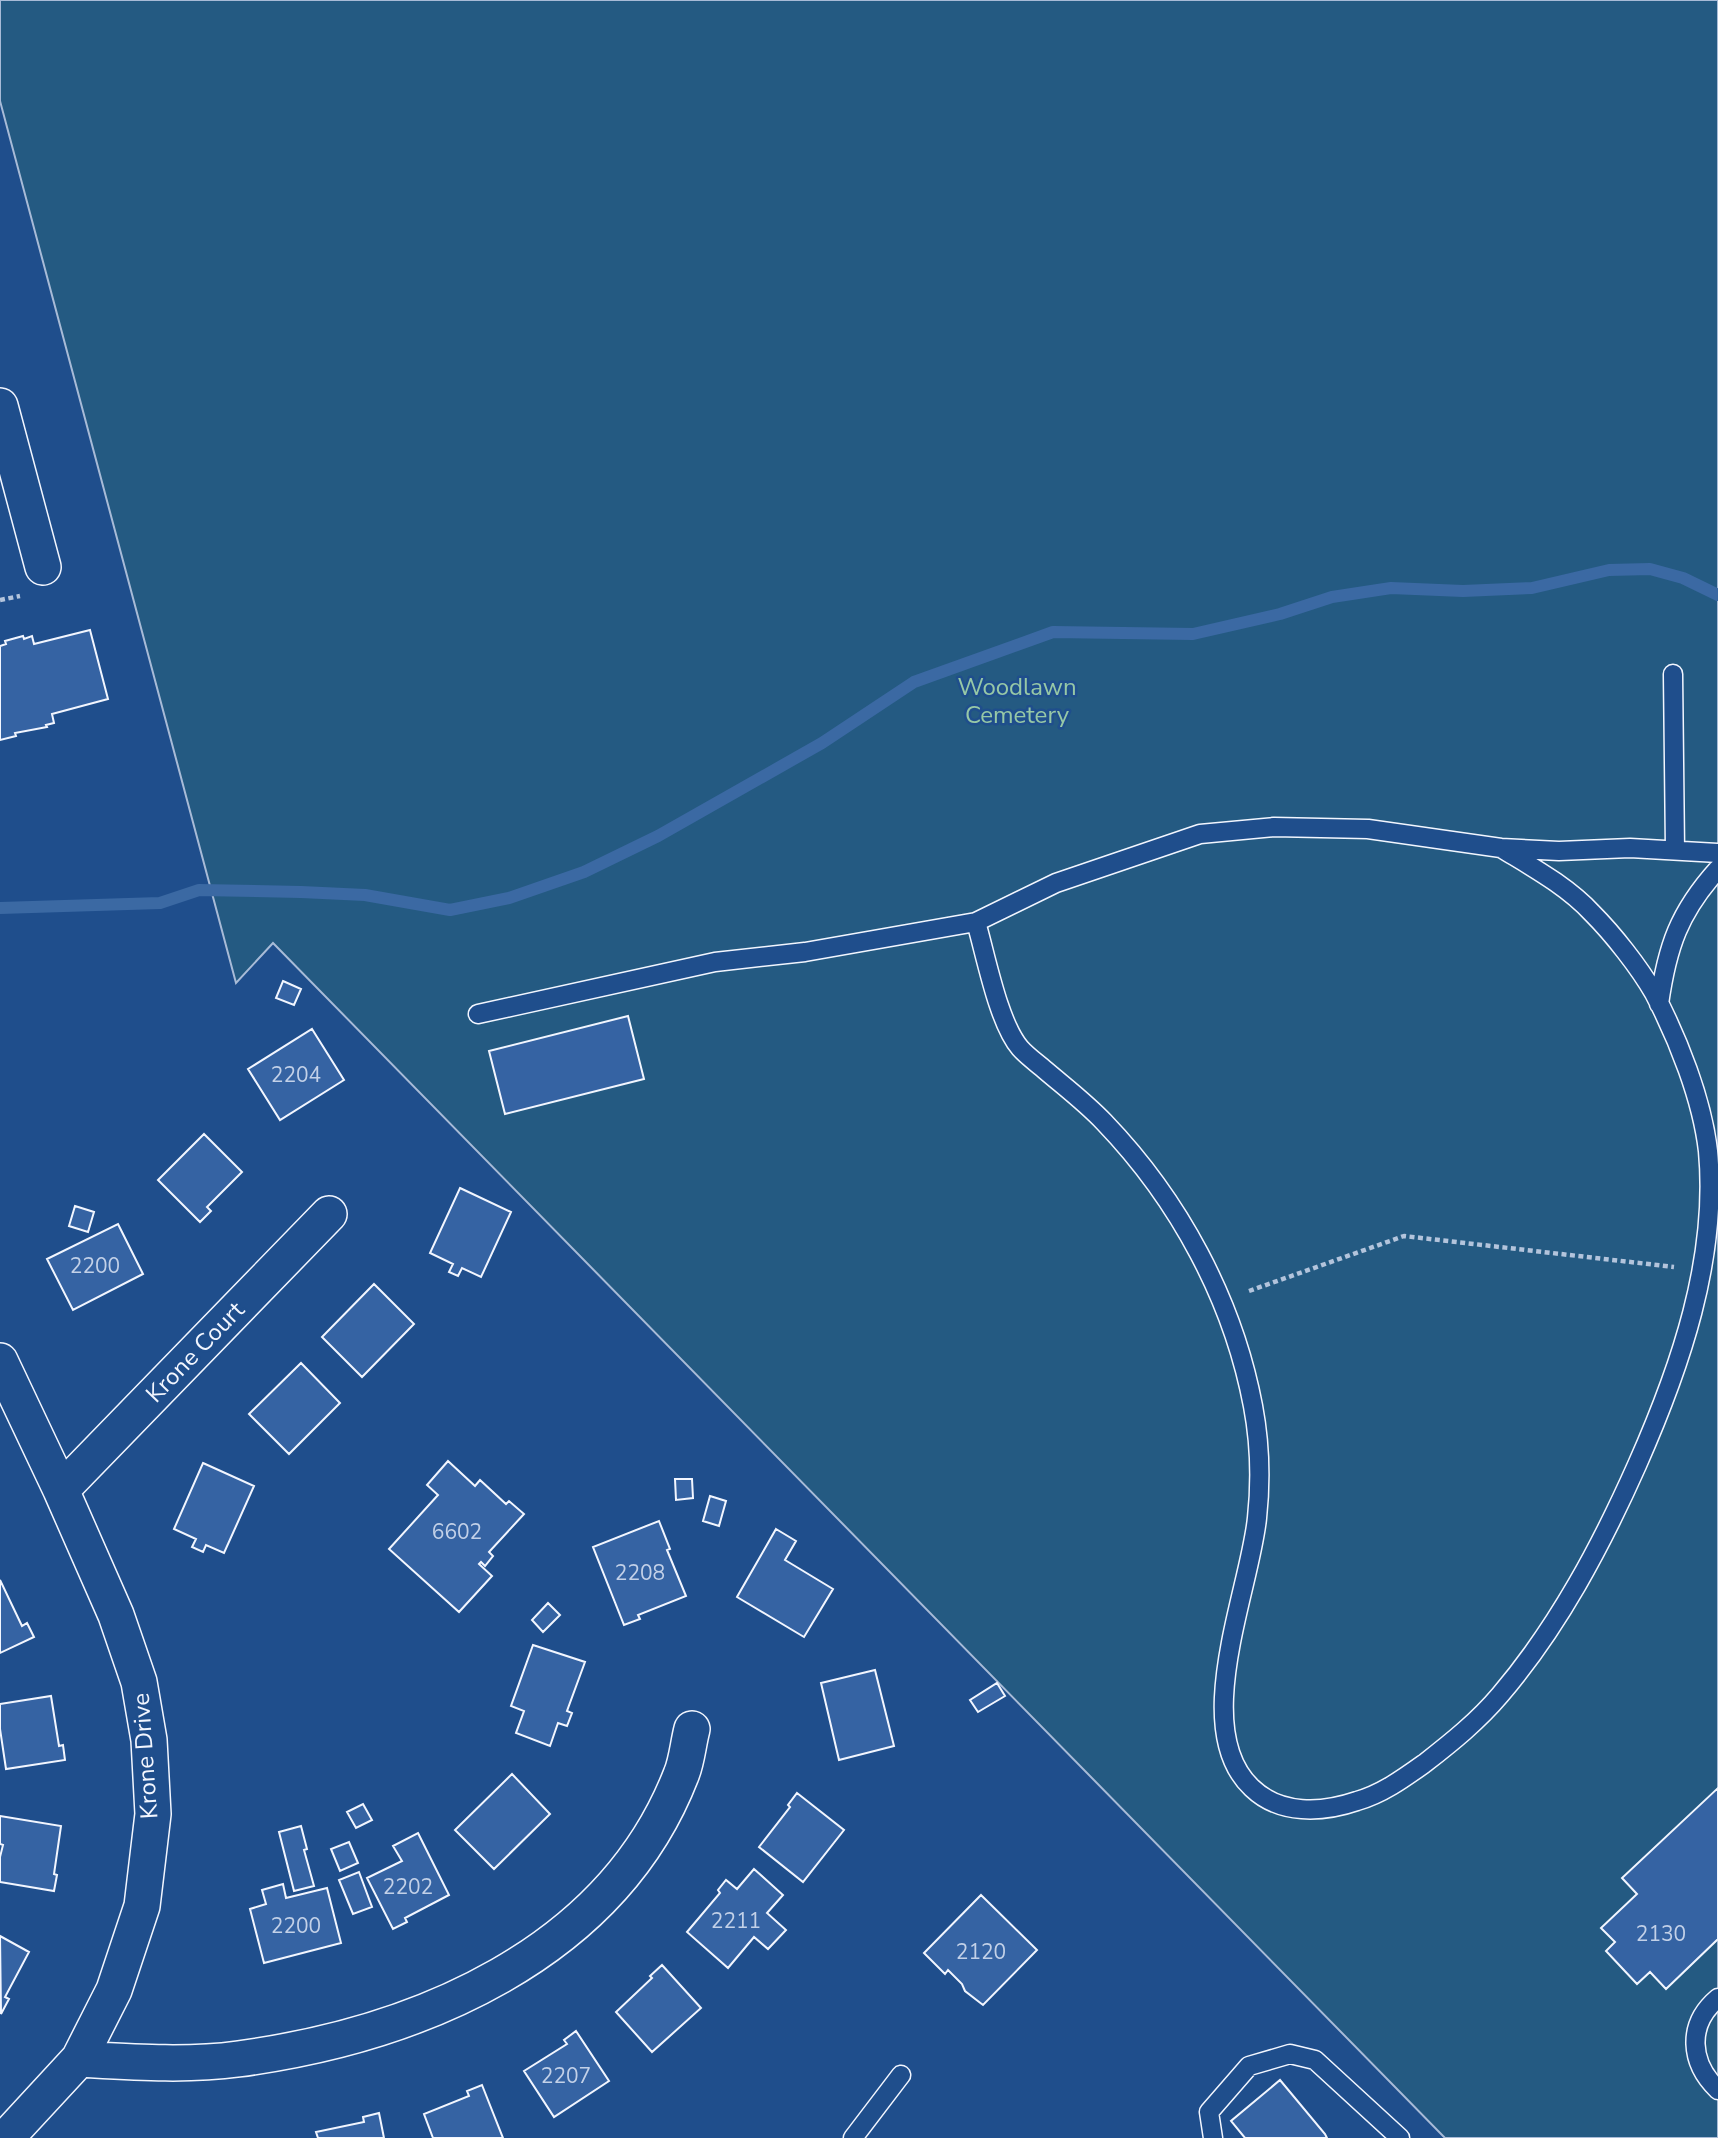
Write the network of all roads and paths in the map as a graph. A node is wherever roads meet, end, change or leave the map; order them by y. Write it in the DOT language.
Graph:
graph roads {
  1 [pos="0,406"];
  2 [pos="43,567"];
  3 [pos="1673,674"];
  4 [pos="1501,848"];
  5 [pos="1675,850"];
  6 [pos="1718,853"];
  7 [pos="1718,869"];
  8 [pos="976,922"];
  9 [pos="1659,1005"];
  10 [pos="478,1014"];
  11 [pos="329,1214"];
  12 [pos="1702,1270"];
  13 [pos="1221,1301"];
  14 [pos="0,1361"];
  15 [pos="61,1490"];
  16 [pos="692,1729"];
  17 [pos="1718,1998"];
  18 [pos="79,2059"];
  19 [pos="901,2075"];
  20 [pos="1718,2090"];
  21 [pos="6,2138"];
  22 [pos="853,2138"];
  23 [pos="1213,2138"];
  24 [pos="1400,2138"];
  1 -- 2 [label="street"];
  3 -- 5 [label="lane"];
  4 -- 5 [label="lane"];
  4 -- 8 [label="lane"];
  4 -- 9 [label="lane"];
  5 -- 6 [label="lane"];
  7 -- 9 [label="lane"];
  8 -- 10 [label="lane"];
  8 -- 13 [label="lane"];
  9 -- 12 [label="lane"];
  11 -- 15 [label="street, Krone Court"];
  12 -- 13 [label="path"];
  12 -- 13 [label="lane"];
  14 -- 15 [label="street, Krone Drive"];
  15 -- 18 [label="street, Krone Drive"];
  16 -- 18 [label="street"];
  17 -- 20 [label="lane"];
  18 -- 21 [label="street, Krone Drive"];
  19 -- 22 [label="lane"];
  23 -- 24 [label="lane"];
}
